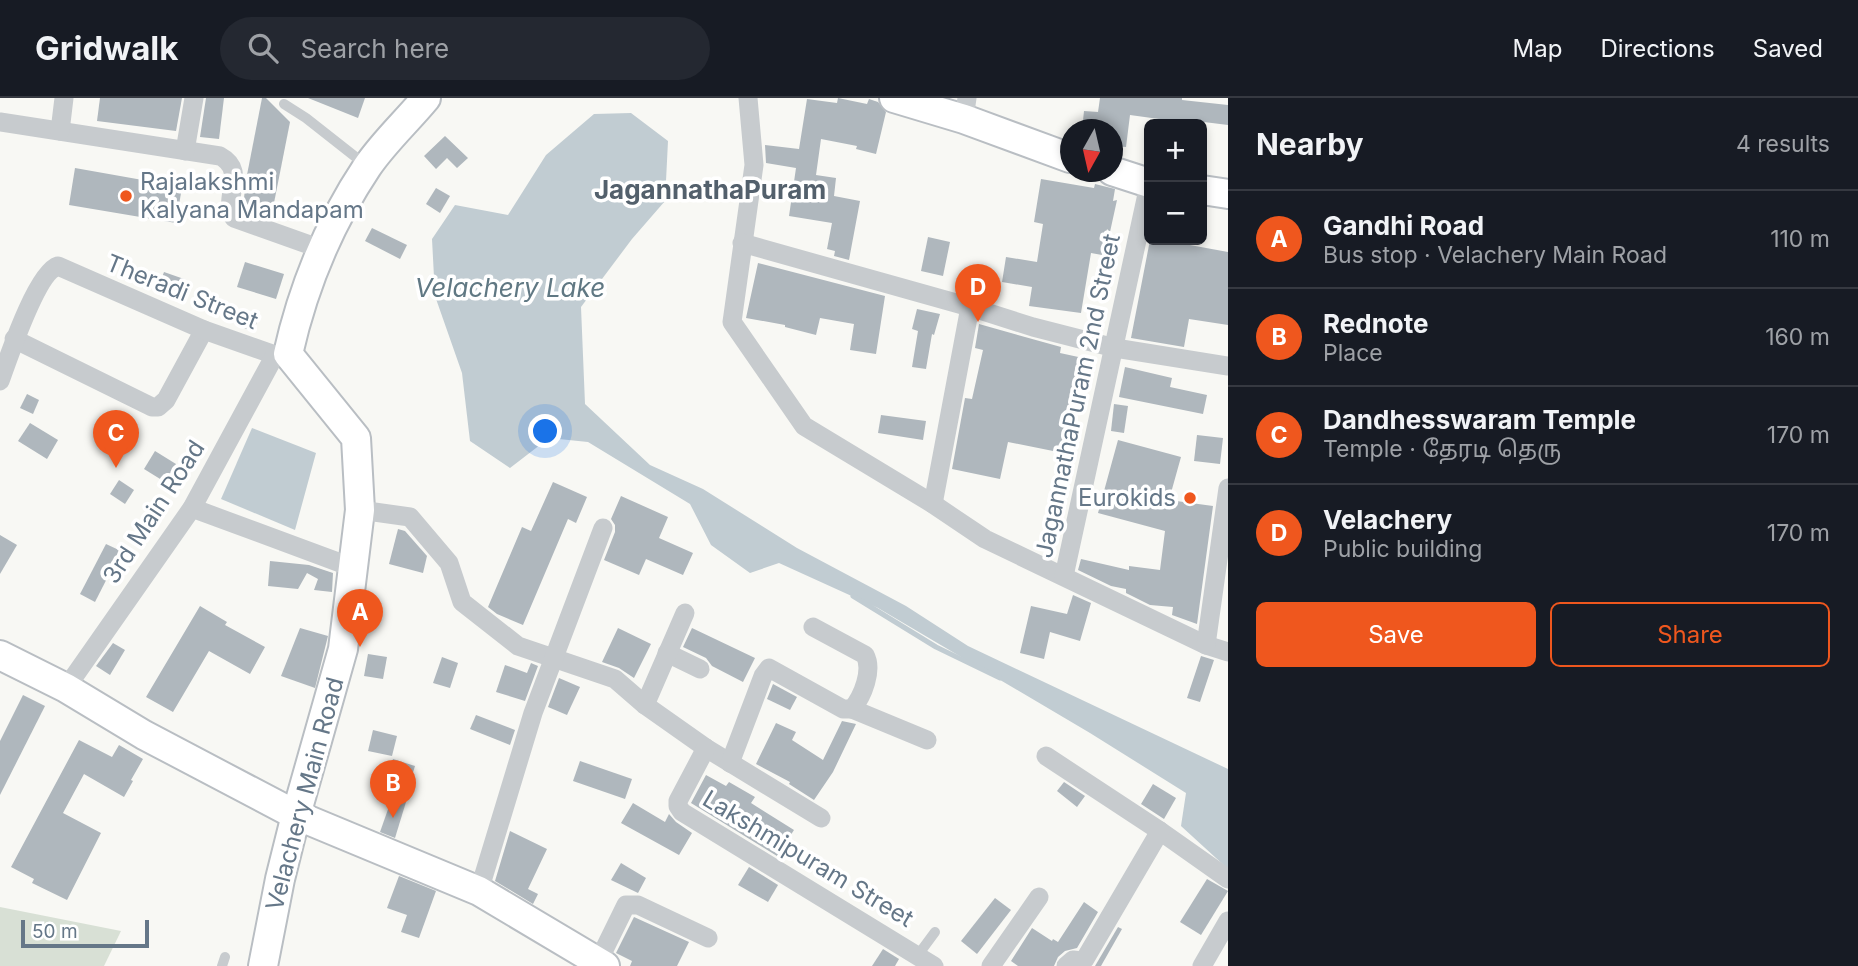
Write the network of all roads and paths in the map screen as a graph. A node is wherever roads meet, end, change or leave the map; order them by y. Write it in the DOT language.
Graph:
graph roads {
  1 [pos="64,98"];
  2 [pos="194,98"];
  3 [pos="426,98"];
  4 [pos="748,98"];
  5 [pos="894,98"];
  6 [pos="284,104"];
  7 [pos="965,109"];
  8 [pos="0,122"];
  9 [pos="60,131"];
  10 [pos="185,151"];
  11 [pos="1060,153"];
  12 [pos="368,166"];
  13 [pos="1123,175"];
  14 [pos="1144,182"];
  15 [pos="1207,191"];
  16 [pos="1228,194"];
  17 [pos="1144,208"];
  18 [pos="742,243"];
  19 [pos="321,249"];
  20 [pos="970,307"];
  21 [pos="204,330"];
  22 [pos="14,340"];
  23 [pos="1115,348"];
  24 [pos="282,355"];
  25 [pos="1228,366"];
  26 [pos="0,381"];
  27 [pos="1228,488"];
  28 [pos="933,504"];
  29 [pos="192,508"];
  30 [pos="360,510"];
  31 [pos="603,528"];
  32 [pos="354,568"];
  33 [pos="1064,576"];
  34 [pos="685,613"];
  35 [pos="813,627"];
  36 [pos="1206,645"];
  37 [pos="1228,652"];
  38 [pos="667,653"];
  39 [pos="0,655"];
  40 [pos="553,658"];
  41 [pos="700,669"];
  42 [pos="66,688"];
  43 [pos="645,705"];
  44 [pos="852,709"];
  45 [pos="927,740"];
  46 [pos="706,748"];
  47 [pos="1046,756"];
  48 [pos="730,763"];
  49 [pos="296,815"];
  50 [pos="821,818"];
  51 [pos="1160,831"];
  52 [pos="1228,879"];
  53 [pos="479,891"];
  54 [pos="1039,897"];
  55 [pos="1228,921"];
  56 [pos="935,932"];
  57 [pos="708,938"];
  58 [pos="926,960"];
  59 [pos="590,962"];
  60 [pos="263,966"];
  61 [pos="991,966"];
  62 [pos="1066,966"];
  63 [pos="1202,966"];
  1 -- 9 [label="street"];
  2 -- 10 [label="street"];
  3 -- 12 [label="main road"];
  4 -- 18 [label="street"];
  5 -- 7 [label="main road"];
  6 -- 12 [label="lane"];
  7 -- 11 [label="main road"];
  8 -- 9 [label="street"];
  9 -- 10 [label="street"];
  10 -- 19 [label="street"];
  12 -- 19 [label="main road"];
  13 -- 14 [label="main road"];
  15 -- 16 [label="main road"];
  17 -- 23 [label="street, JagannathaPuram 2nd Street"];
  18 -- 20 [label="street"];
  18 -- 28 [label="street"];
  19 -- 24 [label="main road"];
  20 -- 23 [label="street"];
  20 -- 28 [label="street"];
  21 -- 22 [label="street, Theradi Street"];
  21 -- 22 [label="street"];
  21 -- 24 [label="street, Theradi Street"];
  22 -- 26 [label="street"];
  23 -- 25 [label="street"];
  23 -- 33 [label="street, JagannathaPuram 2nd Street"];
  24 -- 29 [label="street, 3rd Main Road"];
  24 -- 30 [label="main road, Velachery Main Road"];
  27 -- 36 [label="street"];
  28 -- 33 [label="street"];
  29 -- 32 [label="street"];
  29 -- 42 [label="street, 3rd Main Road"];
  30 -- 32 [label="main road, Velachery Main Road"];
  30 -- 40 [label="street"];
  31 -- 40 [label="street"];
  32 -- 49 [label="main road, Velachery Main Road"];
  33 -- 36 [label="street"];
  34 -- 38 [label="street"];
  35 -- 44 [label="street"];
  36 -- 37 [label="street"];
  38 -- 41 [label="street"];
  38 -- 43 [label="street"];
  39 -- 42 [label="main road"];
  40 -- 43 [label="street"];
  40 -- 53 [label="street"];
  42 -- 49 [label="main road"];
  43 -- 46 [label="street"];
  44 -- 45 [label="street"];
  44 -- 48 [label="street"];
  46 -- 48 [label="street"];
  46 -- 58 [label="street, Lakshmipuram Street"];
  47 -- 51 [label="street"];
  48 -- 50 [label="street"];
  49 -- 53 [label="main road"];
  49 -- 60 [label="main road, Velachery Main Road"];
  51 -- 52 [label="street"];
  51 -- 62 [label="street"];
  53 -- 59 [label="main road"];
  54 -- 61 [label="street"];
  55 -- 63 [label="street"];
  56 -- 58 [label="lane"];
  57 -- 59 [label="street"];
}
